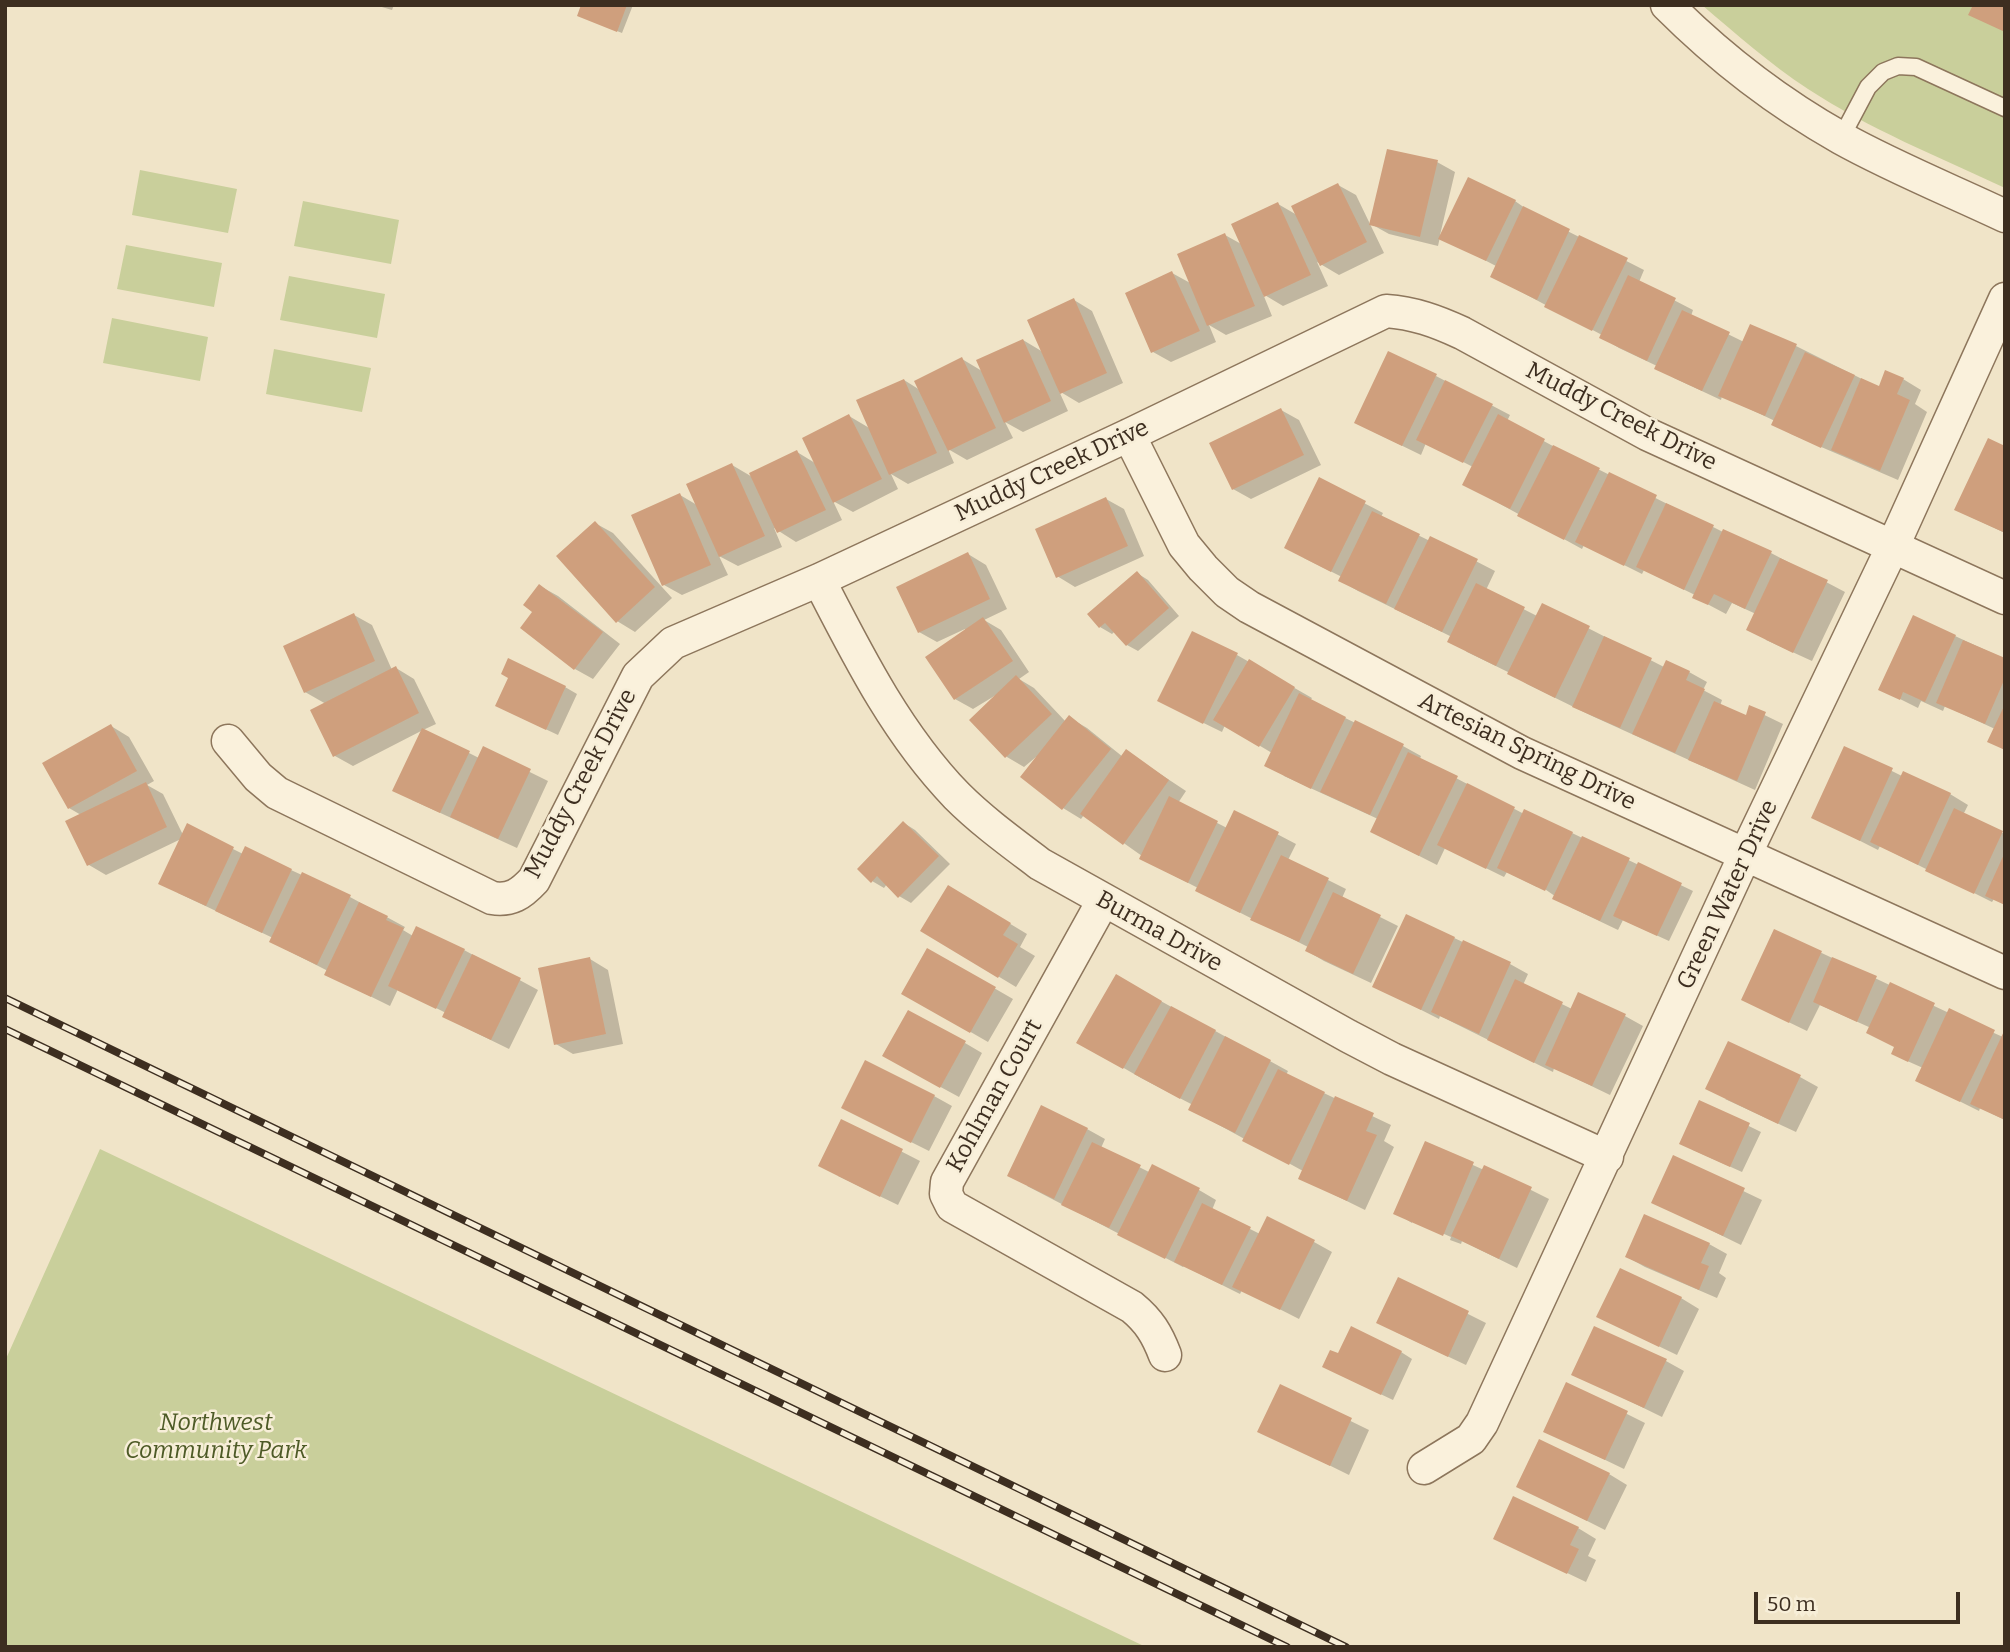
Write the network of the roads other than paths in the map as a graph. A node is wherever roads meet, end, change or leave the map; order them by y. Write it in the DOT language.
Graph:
graph roads {
  1 [pos="1667,5"];
  2 [pos="2005,108"];
  3 [pos="1841,138"];
  4 [pos="2005,216"];
  5 [pos="2005,299"];
  6 [pos="1129,435"];
  7 [pos="1893,546"];
  8 [pos="819,580"];
  9 [pos="2005,598"];
  10 [pos="228,741"];
  11 [pos="1745,855"];
  12 [pos="1103,901"];
  13 [pos="2005,973"];
  14 [pos="1607,1157"];
  15 [pos="1165,1355"];
  16 [pos="1424,1468"];
  1 -- 3 [label="street"];
  2 -- 3 [label="lane"];
  3 -- 4 [label="street"];
  5 -- 7 [label="street, Green Water Drive"];
  6 -- 7 [label="street, Muddy Creek Drive"];
  6 -- 8 [label="street, Muddy Creek Drive"];
  6 -- 11 [label="street, Artesian Spring Drive"];
  7 -- 9 [label="street, Muddy Creek Drive"];
  7 -- 11 [label="street, Green Water Drive"];
  8 -- 10 [label="street, Muddy Creek Drive"];
  8 -- 12 [label="street, Burma Drive"];
  11 -- 13 [label="street, Artesian Spring Drive"];
  11 -- 14 [label="street, Green Water Drive"];
  12 -- 14 [label="street, Burma Drive"];
  12 -- 15 [label="street, Kohlman Court"];
  14 -- 16 [label="street, Green Water Drive"];
}
